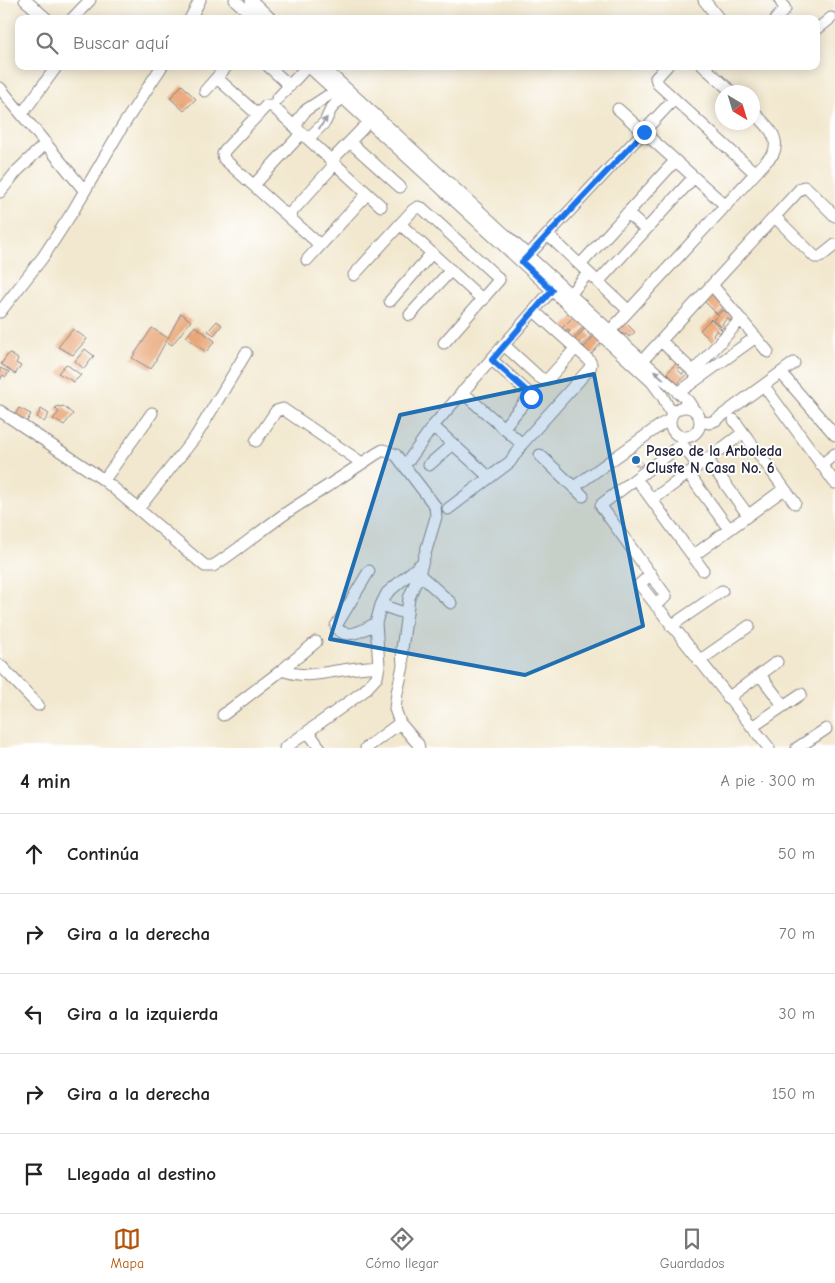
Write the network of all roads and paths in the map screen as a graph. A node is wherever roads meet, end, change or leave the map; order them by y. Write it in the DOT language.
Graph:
graph roads {
  1 [pos="25,0"];
  2 [pos="90,0"];
  3 [pos="200,0"];
  4 [pos="235,0"];
  5 [pos="250,0"];
  6 [pos="704,0"];
  7 [pos="780,0"];
  8 [pos="42,15"];
  9 [pos="76,15"];
  10 [pos="192,15"];
  11 [pos="252,15"];
  12 [pos="267,15"];
  13 [pos="716,15"];
  14 [pos="780,15"];
  15 [pos="831,18"];
  16 [pos="820,27"];
  17 [pos="54,70"];
  18 [pos="159,70"];
  19 [pos="224,70"];
  20 [pos="272,70"];
  21 [pos="303,70"];
  22 [pos="308,70"];
  23 [pos="326,70"];
  24 [pos="663,70"];
  25 [pos="707,70"];
  26 [pos="217,78"];
  27 [pos="724,85"];
  28 [pos="290,86"];
  29 [pos="0,88"];
  30 [pos="205,91"];
  31 [pos="338,94"];
  32 [pos="674,99"];
  33 [pos="277,100"];
  34 [pos="618,109"];
  35 [pos="22,114"];
  36 [pos="258,115"];
  37 [pos="760,119"];
  38 [pos="363,128"];
  39 [pos="644,132"];
  40 [pos="302,134"];
  41 [pos="350,142"];
  42 [pos="46,143"];
  43 [pos="676,161"];
  44 [pos="333,162"];
  45 [pos="755,173"];
  46 [pos="694,177"];
  47 [pos="254,186"];
  48 [pos="400,186"];
  49 [pos="84,190"];
  50 [pos="0,192"];
  51 [pos="367,194"];
  52 [pos="382,206"];
  53 [pos="726,206"];
  54 [pos="627,213"];
  55 [pos="288,216"];
  56 [pos="835,216"];
  57 [pos="775,217"];
  58 [pos="400,224"];
  59 [pos="645,229"];
  60 [pos="548,236"];
  61 [pos="835,245"];
  62 [pos="320,246"];
  63 [pos="432,253"];
  64 [pos="526,259"];
  65 [pos="307,260"];
  66 [pos="584,269"];
  67 [pos="451,270"];
  68 [pos="354,275"];
  69 [pos="598,282"];
  70 [pos="712,285"];
  71 [pos="552,290"];
  72 [pos="567,298"];
  73 [pos="483,300"];
  74 [pos="390,301"];
  75 [pos="628,310"];
  76 [pos="534,311"];
  77 [pos="0,312"];
  78 [pos="410,315"];
  79 [pos="741,319"];
  80 [pos="611,330"];
  81 [pos="756,337"];
  82 [pos="661,341"];
  83 [pos="444,343"];
  84 [pos="504,345"];
  85 [pos="619,345"];
  86 [pos="575,349"];
  87 [pos="768,352"];
  88 [pos="246,353"];
  89 [pos="492,360"];
  90 [pos="643,360"];
  91 [pos="794,363"];
  92 [pos="781,373"];
  93 [pos="697,374"];
  94 [pos="764,386"];
  95 [pos="462,392"];
  96 [pos="678,393"];
  97 [pos="693,409"];
  98 [pos="0,412"];
  99 [pos="152,413"];
  100 [pos="671,418"];
  101 [pos="734,420"];
  102 [pos="701,421"];
  103 [pos="433,426"];
  104 [pos="503,428"];
  105 [pos="743,433"];
  106 [pos="835,436"];
  107 [pos="256,441"];
  108 [pos="682,441"];
  109 [pos="453,444"];
  110 [pos="522,444"];
  111 [pos="835,454"];
  112 [pos="540,455"];
  113 [pos="708,459"];
  114 [pos="409,460"];
  115 [pos="362,463"];
  116 [pos="429,465"];
  117 [pos="821,465"];
  118 [pos="693,470"];
  119 [pos="489,477"];
  120 [pos="104,480"];
  121 [pos="835,482"];
  122 [pos="641,485"];
  123 [pos="574,487"];
  124 [pos="784,489"];
  125 [pos="583,496"];
  126 [pos="652,500"];
  127 [pos="794,503"];
  128 [pos="448,509"];
  129 [pos="138,510"];
  130 [pos="748,515"];
  131 [pos="729,529"];
  132 [pos="693,556"];
  133 [pos="420,569"];
  134 [pos="703,570"];
  135 [pos="369,571"];
  136 [pos="722,591"];
  137 [pos="451,603"];
  138 [pos="381,605"];
  139 [pos="407,614"];
  140 [pos="376,623"];
  141 [pos="671,626"];
  142 [pos="749,626"];
  143 [pos="316,642"];
  144 [pos="699,661"];
  145 [pos="777,662"];
  146 [pos="0,665"];
  147 [pos="379,666"];
  148 [pos="282,670"];
  149 [pos="760,675"];
  150 [pos="801,694"];
  151 [pos="728,698"];
  152 [pos="38,705"];
  153 [pos="783,705"];
  154 [pos="223,715"];
  155 [pos="400,723"];
  156 [pos="752,727"];
  157 [pos="826,729"];
  158 [pos="308,732"];
  159 [pos="285,748"];
  160 [pos="320,748"];
  161 [pos="366,748"];
  162 [pos="419,748"];
  163 [pos="769,748"];
  164 [pos="797,748"];
  1 -- 8 [label="street"];
  2 -- 9 [label="street"];
  3 -- 10 [label="street"];
  4 -- 11 [label="street"];
  5 -- 12 [label="street"];
  6 -- 13 [label="street"];
  7 -- 14 [label="street"];
  15 -- 16 [label="street"];
  17 -- 35 [label="street"];
  18 -- 49 [label="street"];
  19 -- 26 [label="street"];
  20 -- 28 [label="street"];
  21 -- 28 [label="street"];
  22 -- 31 [label="street"];
  23 -- 64 [label="street"];
  24 -- 32 [label="street"];
  25 -- 27 [label="street"];
  26 -- 30 [label="street"];
  26 -- 36 [label="street"];
  28 -- 33 [label="street"];
  29 -- 35 [label="street"];
  40 -- 31 [label="street, one-way"];
  31 -- 40 [label="street"];
  31 -- 64 [label="street"];
  32 -- 39 [label="street"];
  32 -- 45 [label="street"];
  34 -- 39 [label="street"];
  35 -- 42 [label="street"];
  36 -- 40 [label="street"];
  36 -- 47 [label="street"];
  37 -- 45 [label="street"];
  38 -- 41 [label="street"];
  39 -- 43 [label="street"];
  39 -- 60 [label="street"];
  40 -- 44 [label="street"];
  40 -- 47 [label="street"];
  41 -- 44 [label="street"];
  41 -- 48 [label="street"];
  42 -- 49 [label="street"];
  42 -- 50 [label="street"];
  43 -- 46 [label="street"];
  43 -- 54 [label="street"];
  44 -- 51 [label="street"];
  44 -- 55 [label="street"];
  45 -- 53 [label="street"];
  46 -- 53 [label="street"];
  46 -- 59 [label="street"];
  47 -- 55 [label="street"];
  49 -- 77 [label="street"];
  51 -- 52 [label="street"];
  51 -- 62 [label="street"];
  53 -- 75 [label="street"];
  54 -- 59 [label="street"];
  54 -- 66 [label="street"];
  55 -- 62 [label="street"];
  56 -- 57 [label="street"];
  57 -- 61 [label="street"];
  57 -- 70 [label="street"];
  58 -- 63 [label="street"];
  58 -- 68 [label="street"];
  58 -- 73 [label="street"];
  59 -- 69 [label="street"];
  60 -- 64 [label="street"];
  60 -- 66 [label="street"];
  62 -- 65 [label="street"];
  63 -- 67 [label="street"];
  63 -- 74 [label="street"];
  64 -- 71 [label="street"];
  64 -- 72 [label="street"];
  66 -- 69 [label="street"];
  66 -- 72 [label="street"];
  67 -- 73 [label="street"];
  67 -- 78 [label="street"];
  69 -- 75 [label="street"];
  70 -- 79 [label="street"];
  70 -- 82 [label="street"];
  71 -- 72 [label="street"];
  71 -- 76 [label="street"];
  72 -- 80 [label="street"];
  72 -- 85 [label="street"];
  73 -- 83 [label="street"];
  75 -- 80 [label="street"];
  76 -- 84 [label="street"];
  76 -- 86 [label="street"];
  79 -- 81 [label="street"];
  79 -- 93 [label="street"];
  80 -- 85 [label="street"];
  81 -- 87 [label="street"];
  81 -- 93 [label="street"];
  82 -- 90 [label="street"];
  82 -- 93 [label="street"];
  84 -- 86 [label="street"];
  84 -- 89 [label="street"];
  85 -- 90 [label="street"];
  85 -- 100 [label="street"];
  86 -- 110 [label="street"];
  88 -- 129 [label="street"];
  89 -- 95 [label="street"];
  89 -- 104 [label="street"];
  96 -- 90 [label="street, one-way"];
  91 -- 92 [label="street"];
  92 -- 94 [label="street"];
  92 -- 106 [label="street"];
  93 -- 96 [label="street"];
  94 -- 102 [label="street"];
  94 -- 117 [label="street"];
  95 -- 103 [label="street"];
  95 -- 104 [label="street"];
  96 -- 97 [label="street"];
  97 -- 100 [label="street"];
  97 -- 102 [label="street"];
  98 -- 120 [label="street"];
  99 -- 120 [label="street"];
  100 -- 108 [label="street"];
  100 -- 123 [label="street"];
  101 -- 105 [label="street"];
  102 -- 108 [label="street"];
  103 -- 109 [label="street"];
  103 -- 114 [label="street"];
  104 -- 110 [label="street"];
  105 -- 113 [label="street"];
  105 -- 124 [label="street"];
  107 -- 115 [label="street"];
  108 -- 118 [label="street"];
  108 -- 141 [label="street"];
  109 -- 116 [label="street"];
  109 -- 119 [label="street"];
  110 -- 119 [label="street"];
  111 -- 117 [label="street"];
  112 -- 123 [label="street"];
  113 -- 118 [label="street"];
  113 -- 130 [label="street"];
  115 -- 129 [label="street"];
  115 -- 133 [label="street"];
  117 -- 121 [label="street"];
  118 -- 126 [label="street"];
  118 -- 131 [label="street"];
  119 -- 128 [label="street"];
  120 -- 129 [label="street"];
  122 -- 126 [label="street"];
  123 -- 125 [label="street"];
  124 -- 127 [label="street"];
  124 -- 130 [label="street"];
  126 -- 132 [label="street"];
  130 -- 131 [label="street"];
  131 -- 132 [label="street"];
  132 -- 134 [label="street"];
  133 -- 137 [label="street"];
  133 -- 138 [label="street"];
  133 -- 139 [label="street"];
  135 -- 140 [label="street"];
  136 -- 141 [label="street"];
  138 -- 139 [label="street"];
  138 -- 140 [label="street"];
  139 -- 155 [label="street"];
  140 -- 147 [label="street"];
  141 -- 144 [label="street"];
  142 -- 144 [label="street"];
  143 -- 148 [label="street"];
  144 -- 151 [label="street"];
  145 -- 149 [label="street"];
  146 -- 152 [label="street"];
  147 -- 148 [label="street"];
  147 -- 158 [label="street"];
  148 -- 154 [label="street"];
  149 -- 151 [label="street"];
  149 -- 153 [label="street"];
  150 -- 153 [label="street"];
  151 -- 156 [label="street"];
  153 -- 156 [label="street"];
  155 -- 161 [label="street"];
  155 -- 162 [label="street"];
  156 -- 163 [label="street"];
  157 -- 164 [label="street"];
  158 -- 159 [label="street"];
  158 -- 160 [label="street"];
}
